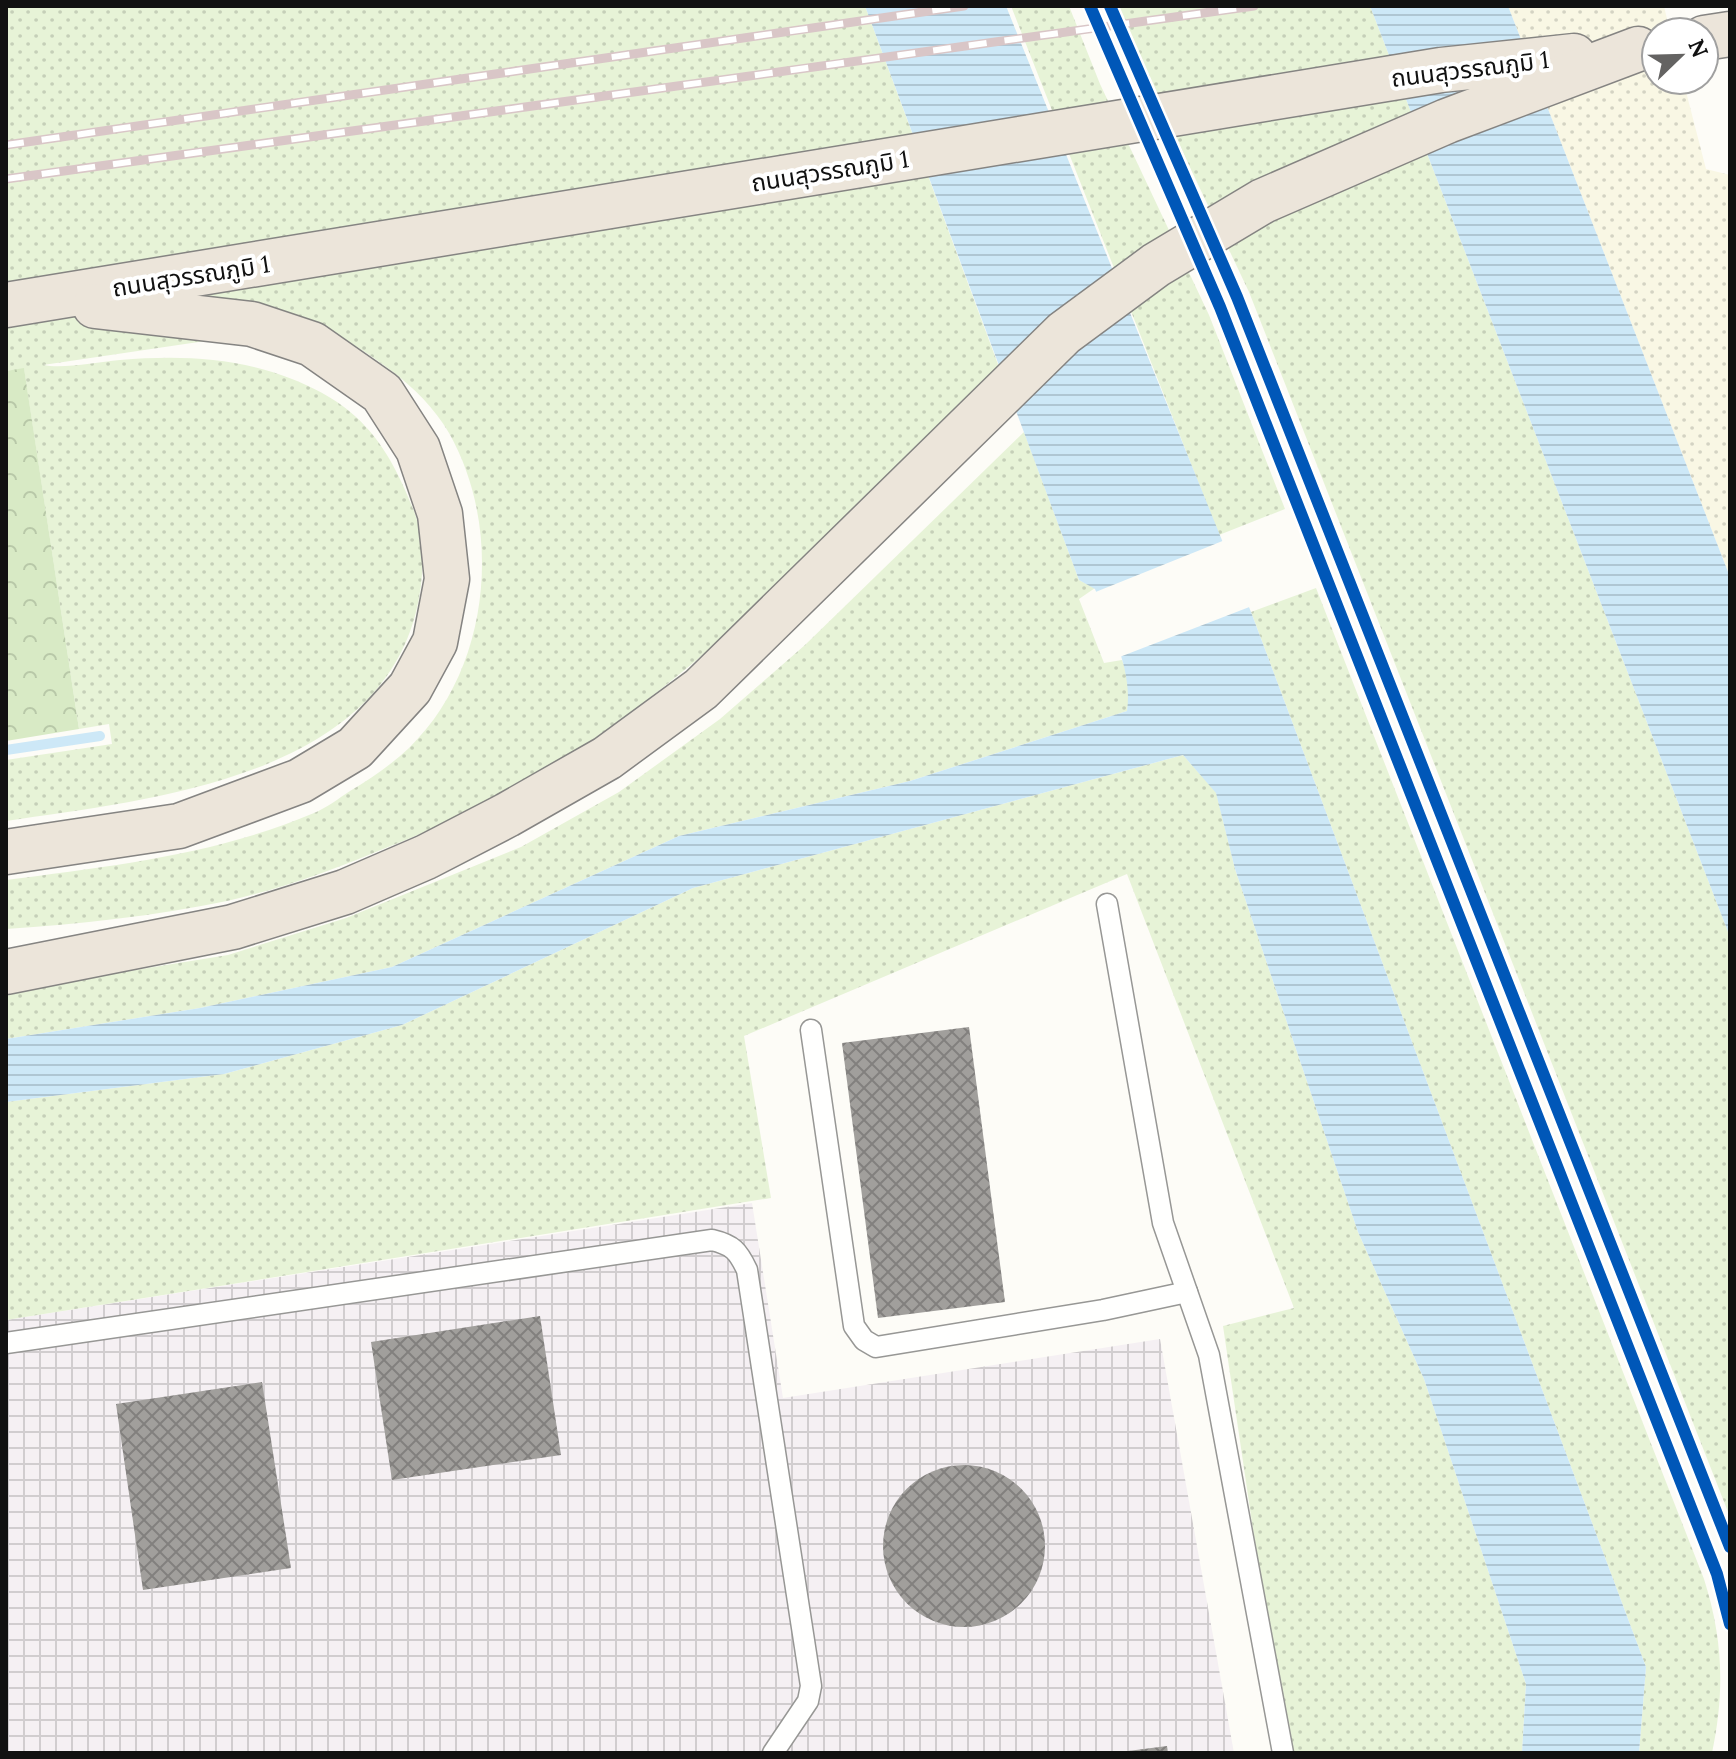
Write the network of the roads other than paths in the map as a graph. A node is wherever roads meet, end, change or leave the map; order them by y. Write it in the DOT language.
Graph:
graph roads {
  1 [pos="1640,48"];
  2 [pos="1640,50"];
  3 [pos="25,302"];
  4 [pos="6,852"];
  5 [pos="1107,904"];
  6 [pos="78,958"];
  7 [pos="6,962"];
  8 [pos="6,972"];
  9 [pos="811,1030"];
  10 [pos="1187,1292"];
  11 [pos="6,1343"];
  12 [pos="773,1753"];
  13 [pos="1283,1753"];
  1 -- 3 [label="highway, ถนนสุวรรณภูมิ 1"];
  2 -- 6 [label="highway"];
  3 -- 4 [label="highway"];
  5 -- 10 [label="lane"];
  6 -- 7 [label="highway"];
  6 -- 8 [label="highway"];
  9 -- 10 [label="lane"];
  10 -- 13 [label="lane"];
  11 -- 12 [label="lane"];
}
